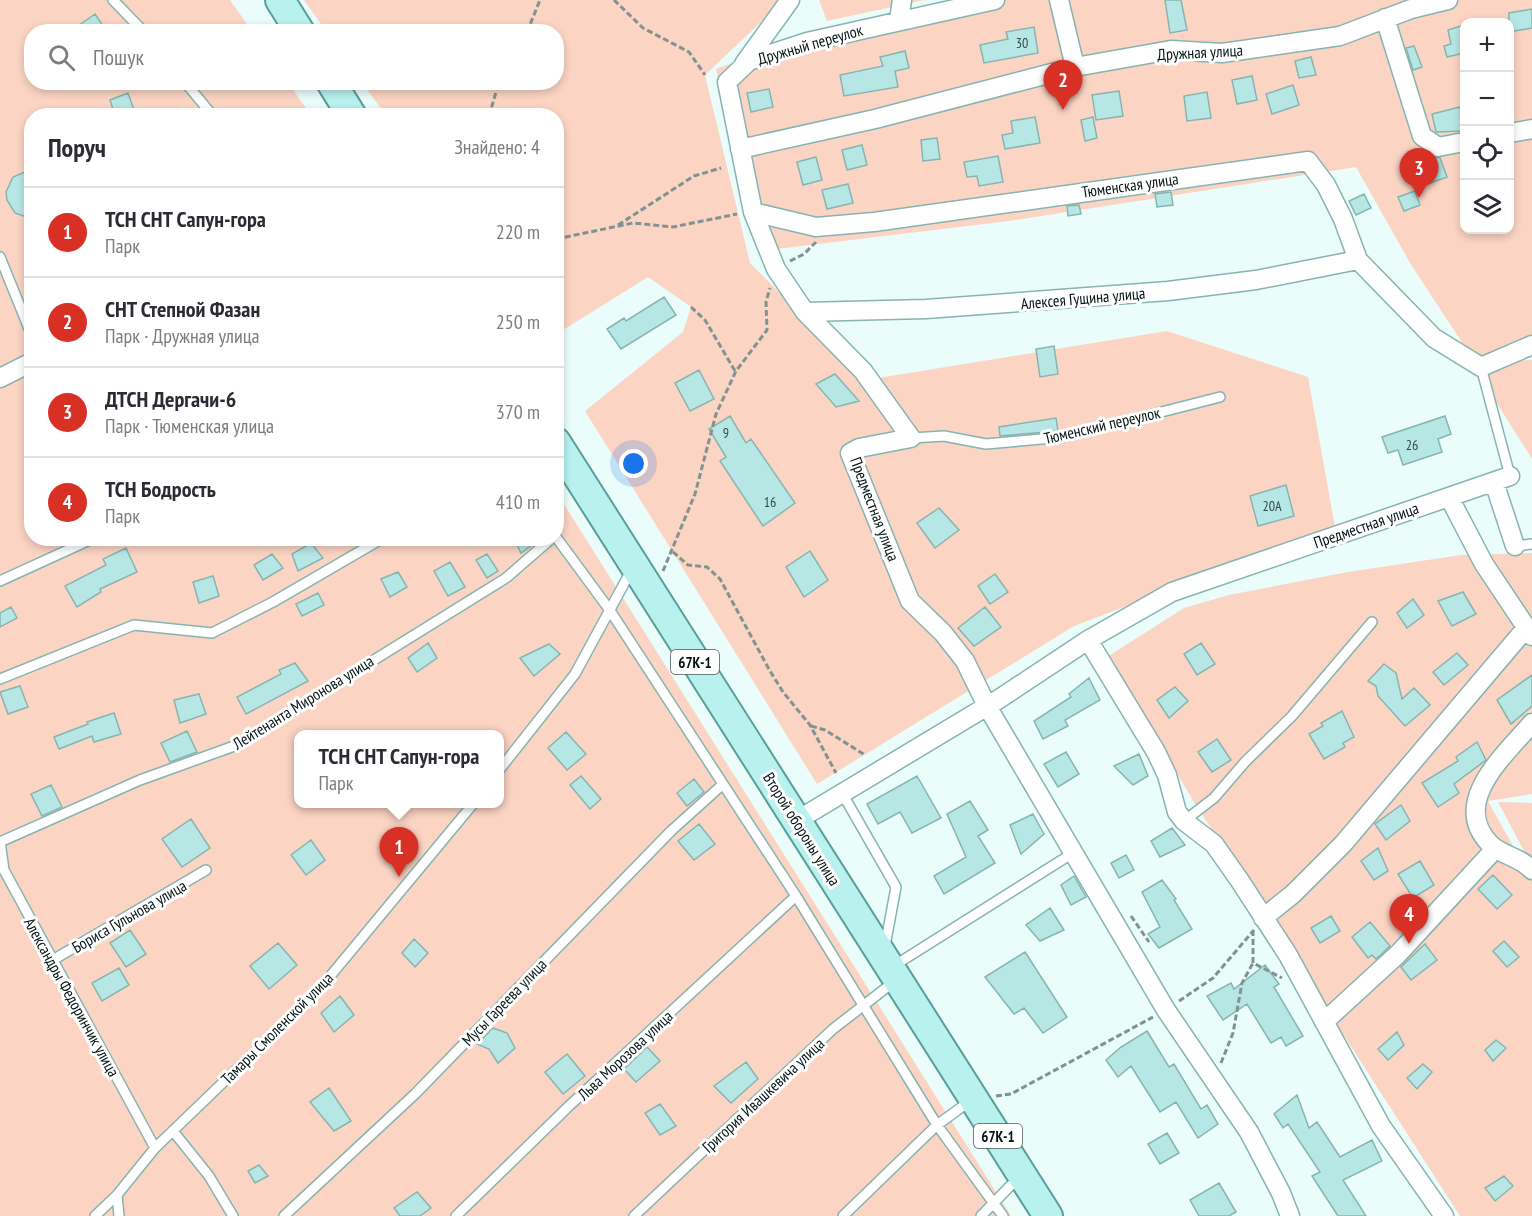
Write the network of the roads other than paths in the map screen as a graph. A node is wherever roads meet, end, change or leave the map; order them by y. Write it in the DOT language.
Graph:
graph roads {
  1 [pos="114,0"];
  2 [pos="790,0"];
  3 [pos="902,0"];
  4 [pos="1059,0"];
  5 [pos="1448,0"];
  6 [pos="982,1"];
  7 [pos="283,2"];
  8 [pos="933,7"];
  9 [pos="1385,18"];
  10 [pos="899,20"];
  11 [pos="136,24"];
  12 [pos="295,24"];
  13 [pos="1075,67"];
  14 [pos="739,71"];
  15 [pos="192,90"];
  16 [pos="336,90"];
  17 [pos="206,108"];
  18 [pos="347,108"];
  19 [pos="1532,129"];
  20 [pos="1514,133"];
  21 [pos="1460,143"];
  22 [pos="740,149"];
  23 [pos="753,212"];
  24 [pos="0,257"];
  25 [pos="1358,260"];
  26 [pos="805,312"];
  27 [pos="24,316"];
  28 [pos="1532,345"];
  29 [pos="24,366"];
  30 [pos="1481,367"];
  31 [pos="0,378"];
  32 [pos="1220,397"];
  33 [pos="910,438"];
  34 [pos="564,455"];
  35 [pos="1502,479"];
  36 [pos="1449,497"];
  37 [pos="1523,545"];
  38 [pos="77,546"];
  39 [pos="368,546"];
  40 [pos="543,546"];
  41 [pos="563,546"];
  42 [pos="633,566"];
  43 [pos="0,581"];
  44 [pos="609,609"];
  45 [pos="1372,622"];
  46 [pos="1529,631"];
  47 [pos="1088,640"];
  48 [pos="0,679"];
  49 [pos="987,706"];
  50 [pos="1532,723"];
  51 [pos="504,764"];
  52 [pos="722,785"];
  53 [pos="842,793"];
  54 [pos="470,808"];
  55 [pos="796,821"];
  56 [pos="1184,821"];
  57 [pos="0,842"];
  58 [pos="1495,849"];
  59 [pos="1073,853"];
  60 [pos="2,870"];
  61 [pos="206,870"];
  62 [pos="1532,870"];
  63 [pos="796,896"];
  64 [pos="1263,918"];
  65 [pos="51,961"];
  66 [pos="890,968"];
  67 [pos="864,1006"];
  68 [pos="1324,1022"];
  69 [pos="974,1098"];
  70 [pos="938,1125"];
  71 [pos="173,1131"];
  72 [pos="154,1148"];
  73 [pos="1022,1174"];
  74 [pos="117,1195"];
  75 [pos="994,1204"];
  76 [pos="95,1216"];
  77 [pos="119,1216"];
  78 [pos="233,1216"];
  79 [pos="284,1216"];
  80 [pos="456,1216"];
  81 [pos="634,1216"];
  82 [pos="843,1216"];
  83 [pos="981,1216"];
  84 [pos="1003,1216"];
  85 [pos="1048,1216"];
  86 [pos="1290,1216"];
  87 [pos="1444,1216"];
  1 -- 11 [label="lane"];
  2 -- 14 [label="street"];
  3 -- 10 [label="street"];
  4 -- 13 [label="street"];
  5 -- 9 [label="street, Дружная улица"];
  6 -- 8 [label="street, Дружный переулок"];
  7 -- 12 [label="main road"];
  8 -- 10 [label="street, Дружный переулок"];
  9 -- 13 [label="street, Дружная улица"];
  9 -- 21 [label="street"];
  10 -- 14 [label="street, Дружный переулок"];
  13 -- 22 [label="street, Дружная улица"];
  14 -- 22 [label="street, Дружный переулок"];
  15 -- 17 [label="lane"];
  16 -- 18 [label="main road"];
  19 -- 20 [label="street"];
  22 -- 23 [label="street, Дружный переулок"];
  23 -- 25 [label="street, Тюменская улица"];
  23 -- 26 [label="street, Дружный переулок"];
  24 -- 27 [label="lane"];
  25 -- 26 [label="street, Алексея Гущина улица"];
  25 -- 30 [label="street"];
  26 -- 33 [label="street"];
  28 -- 30 [label="street"];
  29 -- 31 [label="street"];
  30 -- 35 [label="lane"];
  32 -- 33 [label="lane, Тюменский переулок"];
  33 -- 49 [label="street, Предместная улица"];
  34 -- 42 [label="main road, Второй обороны улица / 67К-1"];
  35 -- 36 [label="street, Предместная улица"];
  35 -- 37 [label="street"];
  36 -- 46 [label="street"];
  36 -- 47 [label="street, Предместная улица"];
  38 -- 43 [label="lane"];
  39 -- 48 [label="lane"];
  40 -- 57 [label="lane, Лейтенанта Миронова улица"];
  41 -- 44 [label="lane"];
  42 -- 44 [label="lane"];
  42 -- 55 [label="main road, Второй обороны улица / 67К-1"];
  44 -- 51 [label="lane"];
  44 -- 52 [label="lane"];
  45 -- 56 [label="lane"];
  46 -- 64 [label="street"];
  47 -- 49 [label="street, Предместная улица"];
  47 -- 56 [label="street"];
  49 -- 53 [label="street, Предместная улица"];
  49 -- 59 [label="street"];
  50 -- 58 [label="street"];
  52 -- 63 [label="lane"];
  52 -- 79 [label="lane, Мусы Гареева улица"];
  53 -- 55 [label="street, Предместная улица"];
  53 -- 66 [label="lane"];
  54 -- 71 [label="lane, Тамары Смоленской улица"];
  55 -- 66 [label="main road, Второй обороны улица / 67К-1"];
  56 -- 64 [label="street"];
  57 -- 60 [label="lane, Александры Федоринчик улица"];
  58 -- 62 [label="street"];
  58 -- 68 [label="street"];
  59 -- 66 [label="lane, Григория Ивашкевича улица"];
  59 -- 86 [label="street"];
  60 -- 65 [label="lane, Александры Федоринчик улица"];
  61 -- 65 [label="lane, Бориса Гульнова улица"];
  63 -- 67 [label="lane"];
  63 -- 80 [label="lane, Льва Морозова улица"];
  64 -- 68 [label="street"];
  65 -- 72 [label="lane, Александры Федоринчик улица"];
  66 -- 67 [label="lane, Григория Ивашкевича улица"];
  66 -- 69 [label="main road, Второй обороны улица / 67К-1"];
  67 -- 70 [label="lane"];
  67 -- 81 [label="lane, Григория Ивашкевича улица"];
  68 -- 87 [label="street"];
  69 -- 70 [label="lane"];
  69 -- 73 [label="main road, Второй обороны улица / 67К-1"];
  70 -- 75 [label="lane"];
  70 -- 82 [label="lane"];
  71 -- 72 [label="lane, Тамары Смоленской улица"];
  71 -- 78 [label="lane"];
  72 -- 74 [label="lane, Тамары Смоленской улица"];
  73 -- 75 [label="lane"];
  73 -- 85 [label="main road, Второй обороны улица / 67К-1"];
  74 -- 76 [label="lane, Тамары Смоленской улица"];
  74 -- 77 [label="lane"];
  75 -- 83 [label="lane"];
  75 -- 84 [label="lane"];
}
